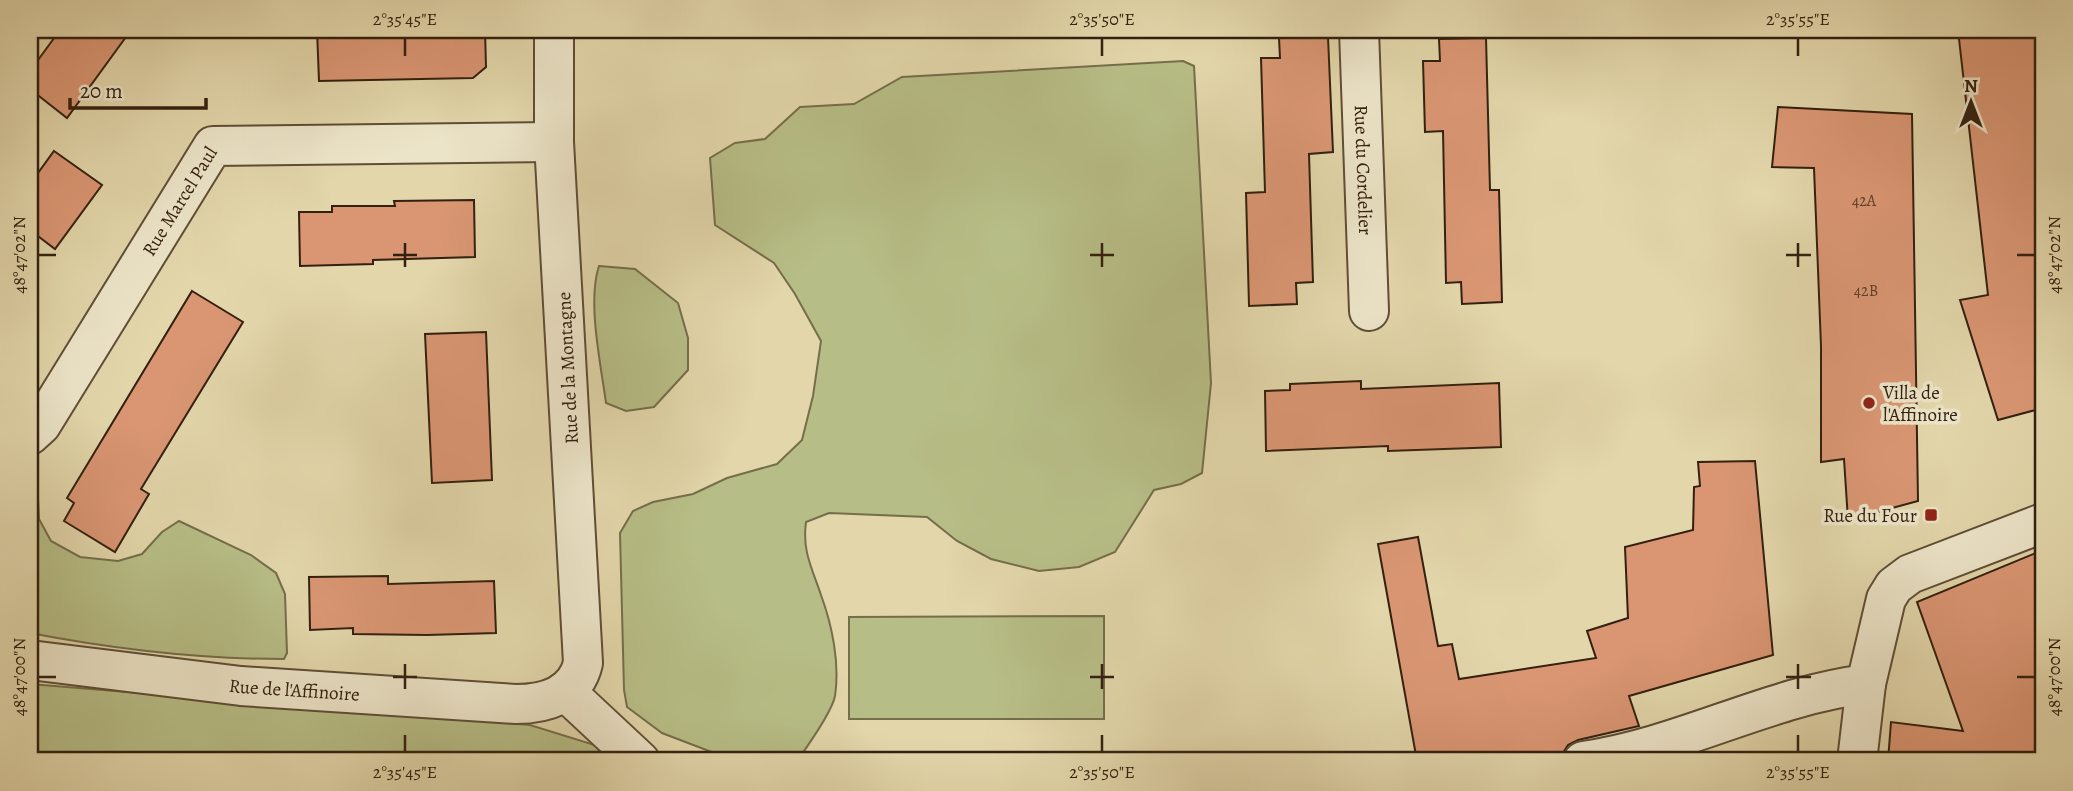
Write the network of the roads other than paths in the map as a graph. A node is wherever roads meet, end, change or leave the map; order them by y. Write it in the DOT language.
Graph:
graph roads {
  1 [pos="554,30"];
  2 [pos="1359,30"];
  3 [pos="554,142"];
  4 [pos="1369,311"];
  5 [pos="30,435"];
  6 [pos="2043,523"];
  7 [pos="30,660"];
  8 [pos="1866,684"];
  9 [pos="562,693"];
  10 [pos="640,761"];
  11 [pos="1583,761"];
  12 [pos="1857,761"];
  1 -- 3 [label="street, Rue de la Montagne"];
  2 -- 4 [label="street, Rue du Cordelier"];
  3 -- 5 [label="street, Rue Marcel Paul"];
  3 -- 9 [label="street, Rue de la Montagne"];
  6 -- 8 [label="street"];
  7 -- 9 [label="street, Rue de l'Affinoire"];
  8 -- 11 [label="street"];
  8 -- 12 [label="street"];
  9 -- 10 [label="street"];
}
